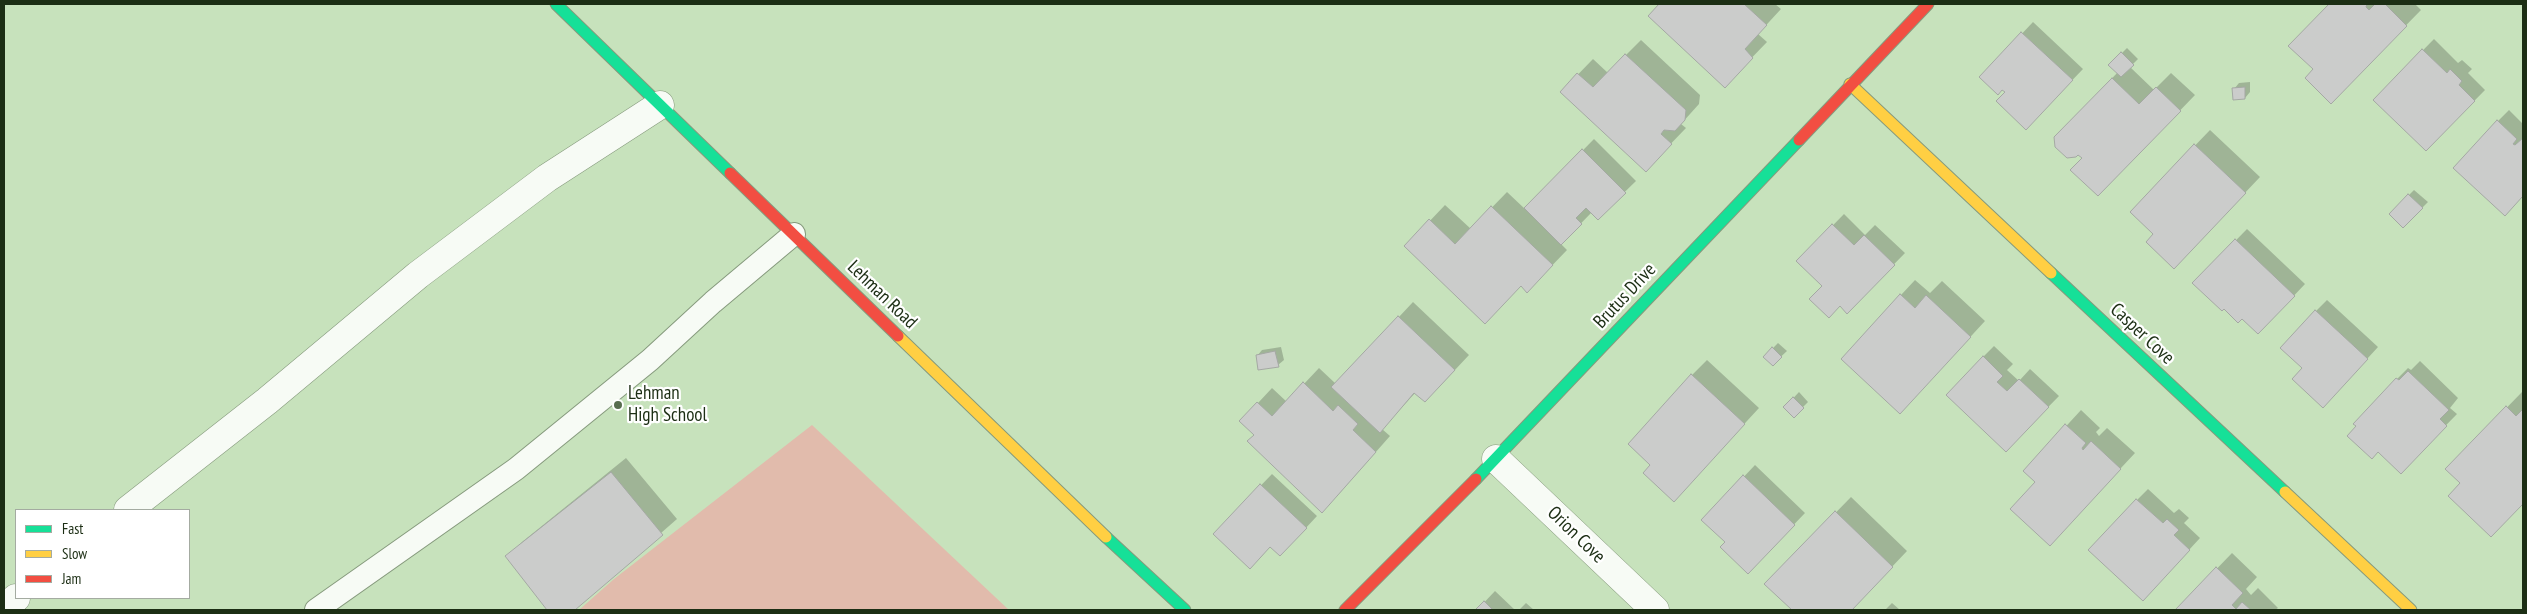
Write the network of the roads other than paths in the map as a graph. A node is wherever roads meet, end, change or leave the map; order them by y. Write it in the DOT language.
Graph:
graph roads {
  1 [pos="556,4"];
  2 [pos="1928,4"];
  3 [pos="1850,84"];
  4 [pos="660,105"];
  5 [pos="794,234"];
  6 [pos="1496,459"];
  7 [pos="129,509"];
  8 [pos="15,599"];
  9 [pos="4,608"];
  10 [pos="316,610"];
  11 [pos="1184,610"];
  12 [pos="1345,610"];
  13 [pos="1655,610"];
  14 [pos="2411,610"];
  1 -- 4 [label="street, Lehman Road"];
  2 -- 3 [label="street, Brutus Drive"];
  3 -- 6 [label="street, Brutus Drive"];
  3 -- 14 [label="street, Casper Cove"];
  4 -- 5 [label="street, Lehman Road"];
  4 -- 7 [label="street"];
  5 -- 10 [label="lane"];
  5 -- 11 [label="street, Lehman Road"];
  6 -- 12 [label="street, Brutus Drive"];
  6 -- 13 [label="street, Orion Cove"];
  8 -- 9 [label="street"];
}
